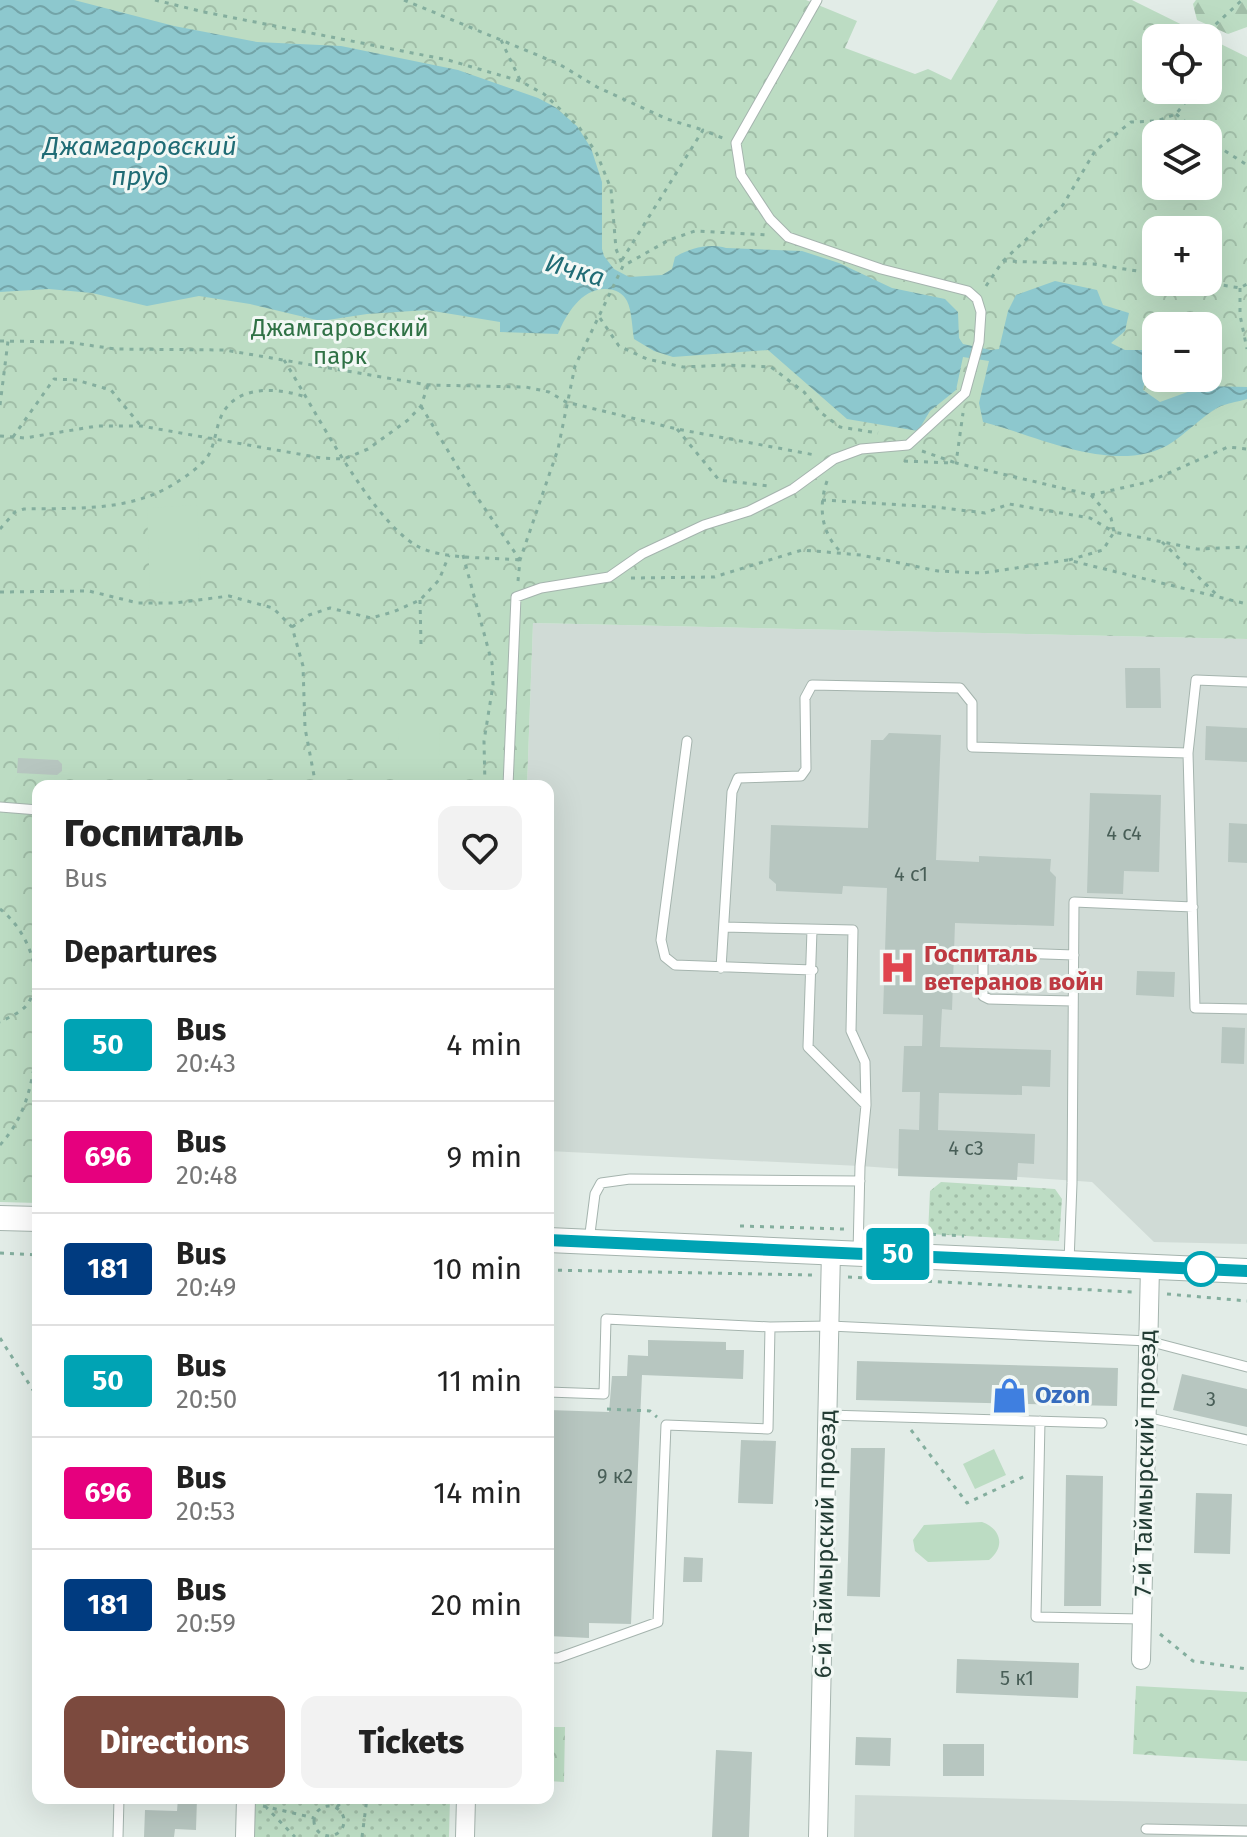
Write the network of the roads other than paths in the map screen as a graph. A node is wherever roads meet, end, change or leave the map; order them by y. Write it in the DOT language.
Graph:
graph roads {
  1 [pos="817,0"];
  2 [pos="1247,682"];
  3 [pos="687,741"];
  4 [pos="1188,753"];
  5 [pos="508,780"];
  6 [pos="0,807"];
  7 [pos="32,810"];
  8 [pos="1193,907"];
  9 [pos="724,927"];
  10 [pos="812,930"];
  11 [pos="1074,955"];
  12 [pos="721,968"];
  13 [pos="813,970"];
  14 [pos="1073,1001"];
  15 [pos="1247,1009"];
  16 [pos="866,1105"];
  17 [pos="860,1181"];
  18 [pos="0,1218"];
  19 [pos="32,1219"];
  20 [pos="554,1240"];
  21 [pos="589,1241"];
  22 [pos="858,1253"];
  23 [pos="1069,1262"];
  24 [pos="830,1264"];
  25 [pos="1150,1267"];
  26 [pos="1247,1271"];
  27 [pos="830,1326"];
  28 [pos="770,1327"];
  29 [pos="1148,1341"];
  30 [pos="1247,1367"];
  31 [pos="554,1392"];
  32 [pos="828,1415"];
  33 [pos="1146,1417"];
  34 [pos="1040,1421"];
  35 [pos="1102,1423"];
  36 [pos="1247,1440"];
  37 [pos="1142,1619"];
  38 [pos="554,1658"];
  39 [pos="1141,1660"];
  40 [pos="119,1804"];
  41 [pos="252,1804"];
  42 [pos="466,1804"];
  43 [pos="1146,1829"];
  44 [pos="1247,1831"];
  45 [pos="118,1837"];
  46 [pos="245,1837"];
  47 [pos="465,1837"];
  48 [pos="818,1837"];
  1 -- 5 [label="lane"];
  2 -- 4 [label="lane"];
  3 -- 12 [label="lane"];
  4 -- 8 [label="lane"];
  4 -- 9 [label="lane"];
  6 -- 7 [label="lane"];
  8 -- 11 [label="lane"];
  8 -- 15 [label="lane"];
  9 -- 10 [label="lane"];
  9 -- 12 [label="lane"];
  10 -- 13 [label="lane"];
  10 -- 16 [label="lane"];
  11 -- 14 [label="lane"];
  11 -- 14 [label="lane"];
  12 -- 13 [label="lane"];
  13 -- 16 [label="lane"];
  14 -- 23 [label="lane"];
  16 -- 17 [label="lane"];
  17 -- 21 [label="lane"];
  17 -- 22 [label="lane"];
  18 -- 19 [label="street"];
  20 -- 21 [label="street"];
  21 -- 24 [label="street"];
  22 -- 23 [label="street"];
  22 -- 24 [label="street"];
  23 -- 25 [label="street"];
  24 -- 27 [label="street, 6-й Таймырский проезд"];
  25 -- 26 [label="street"];
  25 -- 29 [label="street, 7-й Таймырский проезд"];
  27 -- 28 [label="lane"];
  27 -- 29 [label="lane"];
  27 -- 32 [label="street, 6-й Таймырский проезд"];
  28 -- 31 [label="lane"];
  28 -- 38 [label="lane"];
  29 -- 30 [label="lane"];
  29 -- 33 [label="street, 7-й Таймырский проезд"];
  32 -- 34 [label="lane"];
  32 -- 48 [label="street, 6-й Таймырский проезд"];
  33 -- 36 [label="lane"];
  33 -- 37 [label="street, 7-й Таймырский проезд"];
  34 -- 35 [label="lane"];
  34 -- 37 [label="lane"];
  37 -- 39 [label="street, 7-й Таймырский проезд"];
  40 -- 45 [label="lane"];
  41 -- 46 [label="street"];
  42 -- 47 [label="street"];
  43 -- 44 [label="lane"];
}
